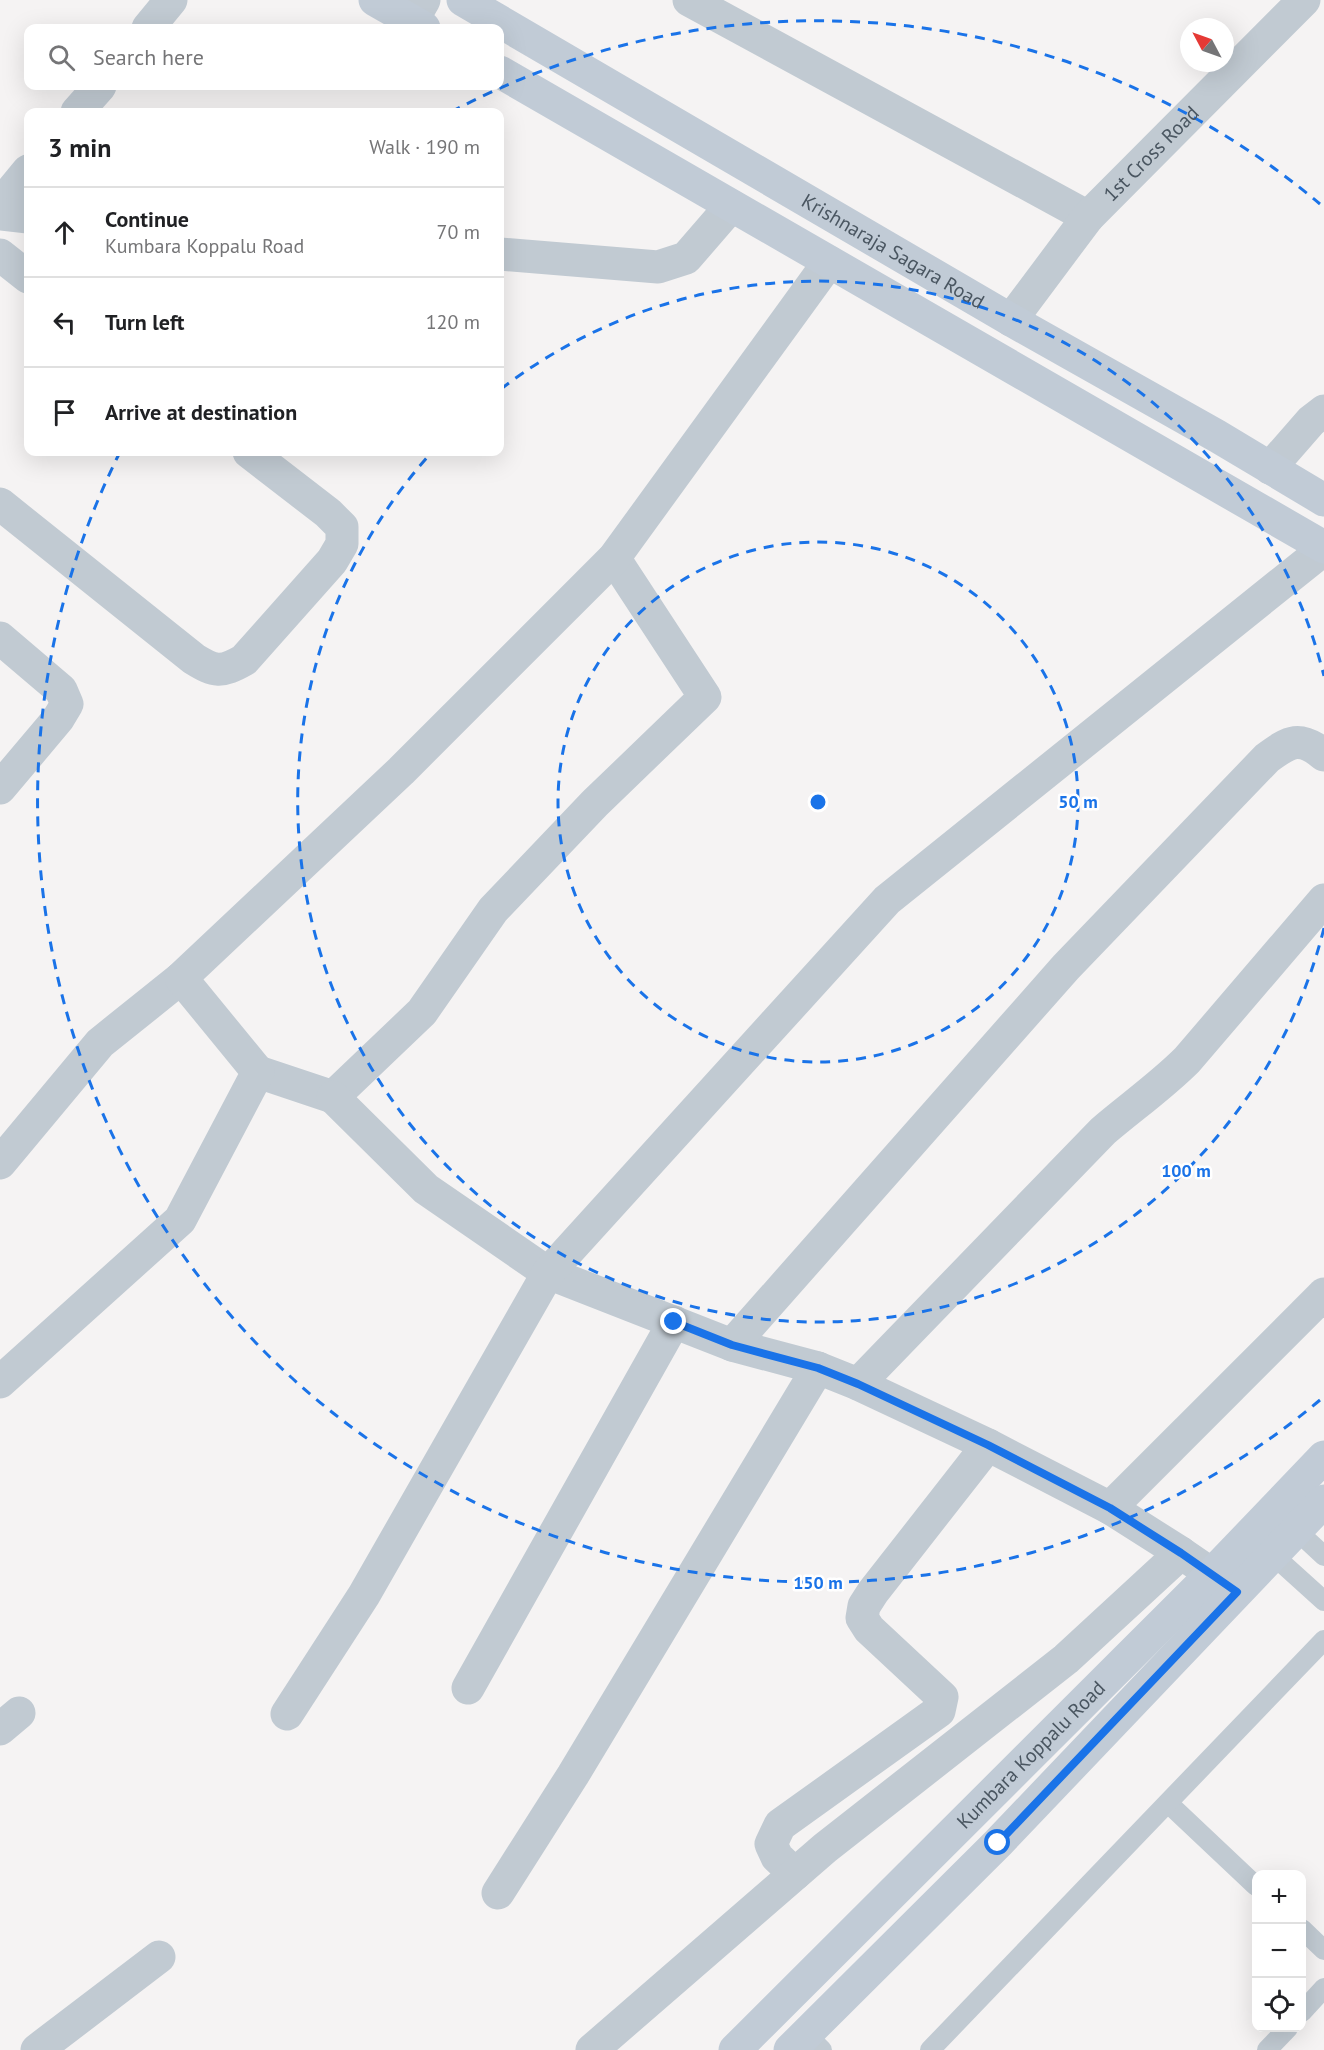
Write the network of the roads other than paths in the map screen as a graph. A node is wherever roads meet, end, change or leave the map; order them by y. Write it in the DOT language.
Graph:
graph roads {
  1 [pos="171,0"];
  2 [pos="375,0"];
  3 [pos="463,0"];
  4 [pos="689,0"];
  5 [pos="1304,0"];
  6 [pos="420,17"];
  7 [pos="150,24"];
  8 [pos="504,74"];
  9 [pos="96,90"];
  10 [pos="81,108"];
  11 [pos="24,176"];
  12 [pos="0,205"];
  13 [pos="731,206"];
  14 [pos="0,214"];
  15 [pos="24,217"];
  16 [pos="1088,217"];
  17 [pos="504,254"];
  18 [pos="0,255"];
  19 [pos="829,262"];
  20 [pos="24,274"];
  21 [pos="1011,320"];
  22 [pos="1324,411"];
  23 [pos="254,456"];
  24 [pos="1270,468"];
  25 [pos="1324,500"];
  26 [pos="0,504"];
  27 [pos="1324,548"];
  28 [pos="614,558"];
  29 [pos="0,638"];
  30 [pos="1324,754"];
  31 [pos="0,788"];
  32 [pos="1324,900"];
  33 [pos="181,978"];
  34 [pos="258,1072"];
  35 [pos="333,1097"];
  36 [pos="0,1163"];
  37 [pos="548,1273"];
  38 [pos="1324,1294"];
  39 [pos="674,1322"];
  40 [pos="732,1345"];
  41 [pos="818,1368"];
  42 [pos="0,1382"];
  43 [pos="858,1384"];
  44 [pos="988,1445"];
  45 [pos="1324,1457"];
  46 [pos="1324,1501"];
  47 [pos="1110,1508"];
  48 [pos="1296,1530"];
  49 [pos="1181,1553"];
  50 [pos="1273,1555"];
  51 [pos="1324,1556"];
  52 [pos="1225,1583"];
  53 [pos="1324,1601"];
  54 [pos="1324,1640"];
  55 [pos="468,1688"];
  56 [pos="287,1714"];
  57 [pos="1168,1803"];
  58 [pos="795,1874"];
  59 [pos="1252,1881"];
  60 [pos="498,1893"];
  61 [pos="1306,1933"];
  62 [pos="1324,1950"];
  63 [pos="159,1957"];
  64 [pos="1324,1988"];
  65 [pos="1306,2008"];
  66 [pos="1284,2032"];
  67 [pos="806,2045"];
  68 [pos="37,2050"];
  69 [pos="592,2050"];
  70 [pos="735,2050"];
  71 [pos="930,2050"];
  72 [pos="1267,2050"];
  1 -- 7 [label="street"];
  2 -- 6 [label="main road"];
  3 -- 21 [label="main road, Krishnaraja Sagara Road"];
  4 -- 16 [label="street"];
  5 -- 16 [label="street, 1st Cross Road"];
  8 -- 13 [label="main road"];
  9 -- 10 [label="street"];
  11 -- 12 [label="street"];
  13 -- 17 [label="street"];
  13 -- 19 [label="main road"];
  14 -- 15 [label="street"];
  16 -- 21 [label="street, 1st Cross Road"];
  18 -- 20 [label="street"];
  19 -- 27 [label="main road"];
  19 -- 28 [label="street"];
  21 -- 24 [label="main road, Krishnaraja Sagara Road"];
  22 -- 24 [label="street"];
  23 -- 26 [label="street"];
  24 -- 25 [label="main road, Krishnaraja Sagara Road"];
  27 -- 37 [label="street"];
  28 -- 33 [label="street"];
  28 -- 35 [label="street"];
  29 -- 31 [label="street"];
  30 -- 40 [label="street"];
  32 -- 43 [label="street"];
  33 -- 34 [label="street"];
  33 -- 36 [label="street"];
  34 -- 35 [label="street"];
  34 -- 42 [label="street"];
  35 -- 37 [label="street"];
  37 -- 39 [label="street"];
  37 -- 56 [label="street"];
  38 -- 47 [label="street"];
  39 -- 40 [label="street"];
  39 -- 55 [label="street"];
  40 -- 41 [label="street"];
  41 -- 43 [label="street"];
  41 -- 60 [label="street"];
  43 -- 44 [label="street"];
  44 -- 47 [label="street"];
  44 -- 58 [label="street"];
  45 -- 52 [label="main road, Kumbara Koppalu Road"];
  46 -- 48 [label="main road, Kumbara Koppalu Road"];
  47 -- 49 [label="street"];
  48 -- 50 [label="main road, Kumbara Koppalu Road"];
  48 -- 51 [label="lane"];
  49 -- 52 [label="street"];
  49 -- 58 [label="street"];
  50 -- 52 [label="main road, Kumbara Koppalu Road"];
  50 -- 53 [label="lane"];
  52 -- 67 [label="main road, Kumbara Koppalu Road"];
  52 -- 70 [label="main road, Kumbara Koppalu Road"];
  54 -- 57 [label="lane"];
  57 -- 59 [label="lane"];
  57 -- 71 [label="lane"];
  58 -- 69 [label="street"];
  61 -- 62 [label="lane"];
  63 -- 68 [label="street"];
  64 -- 65 [label="lane"];
  66 -- 72 [label="lane"];
}
